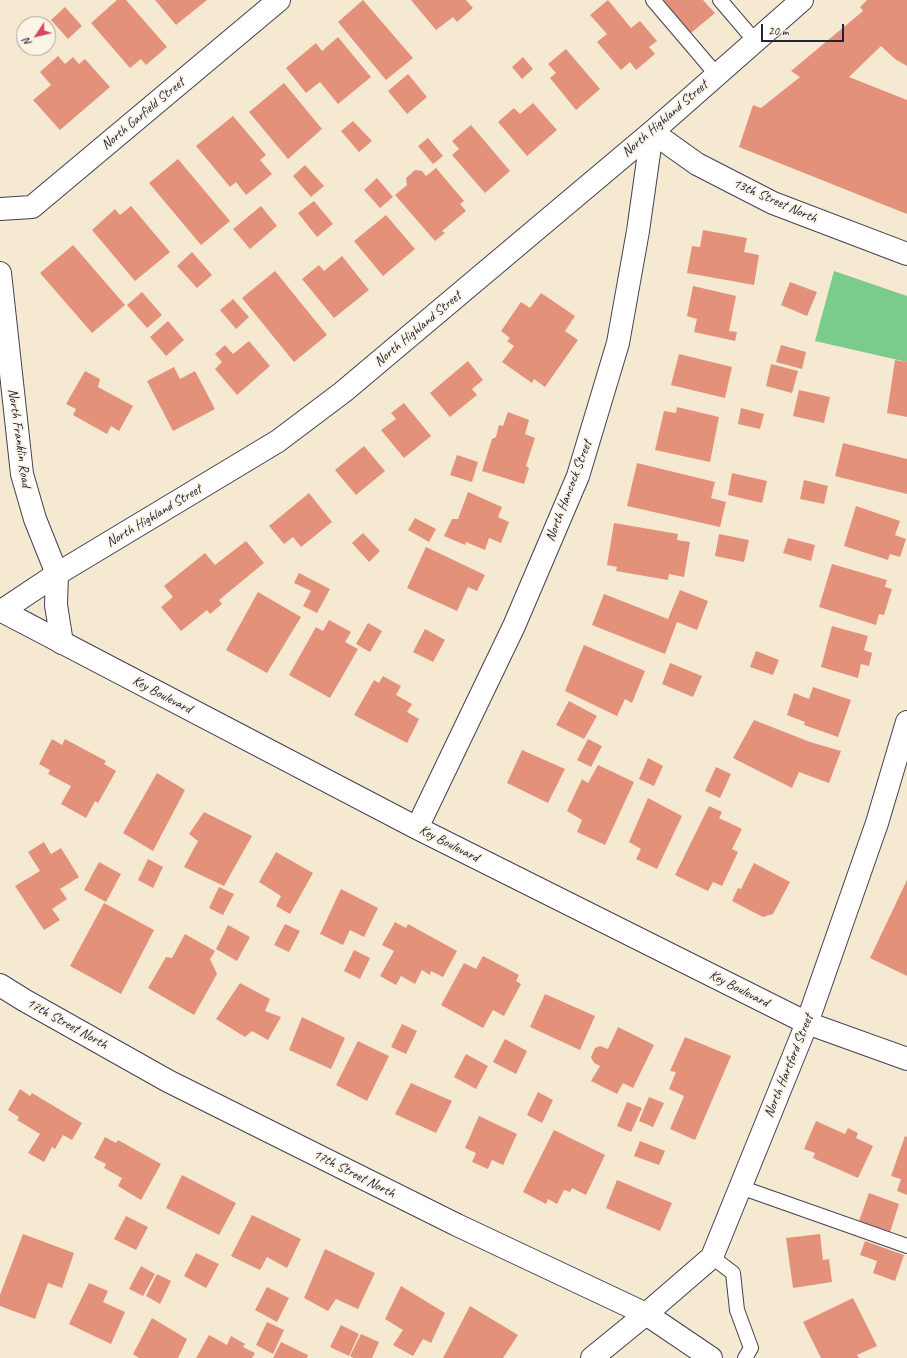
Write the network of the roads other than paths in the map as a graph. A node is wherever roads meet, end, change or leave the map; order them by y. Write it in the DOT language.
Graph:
graph roads {
  1 [pos="279,0"];
  2 [pos="653,0"];
  3 [pos="720,0"];
  4 [pos="790,4"];
  5 [pos="755,41"];
  6 [pos="716,74"];
  7 [pos="652,132"];
  8 [pos="0,209"];
  9 [pos="907,254"];
  10 [pos="0,273"];
  11 [pos="57,574"];
  12 [pos="0,611"];
  13 [pos="62,643"];
  14 [pos="907,722"];
  15 [pos="417,828"];
  16 [pos="0,985"];
  17 [pos="807,1023"];
  18 [pos="907,1058"];
  19 [pos="740,1187"];
  20 [pos="907,1246"];
  21 [pos="712,1257"];
  22 [pos="646,1314"];
  23 [pos="592,1358"];
  24 [pos="711,1358"];
  25 [pos="745,1358"];
  1 -- 8 [label="street, North Garfield Street"];
  2 -- 6 [label="lane"];
  3 -- 5 [label="lane"];
  4 -- 5 [label="street, North Highland Street"];
  5 -- 6 [label="street, North Highland Street"];
  6 -- 7 [label="street, North Highland Street"];
  7 -- 9 [label="street, 13th Street North"];
  7 -- 11 [label="street, North Highland Street"];
  7 -- 15 [label="street, North Hancock Street"];
  10 -- 11 [label="street, North Franklin Road"];
  11 -- 12 [label="street, North Highland Street"];
  11 -- 13 [label="street"];
  12 -- 13 [label="street, Key Boulevard"];
  13 -- 15 [label="street, Key Boulevard"];
  14 -- 17 [label="street, North Hartford Street"];
  15 -- 17 [label="street, Key Boulevard"];
  16 -- 22 [label="street, 17th Street North"];
  17 -- 18 [label="street, Key Boulevard"];
  17 -- 19 [label="street, North Hartford Street"];
  19 -- 20 [label="lane"];
  19 -- 21 [label="street, North Hartford Street"];
  21 -- 22 [label="street, North Hartford Street"];
  21 -- 25 [label="lane"];
  22 -- 23 [label="street, North Hartford Street"];
  22 -- 24 [label="street, 17th Street North"];
}
